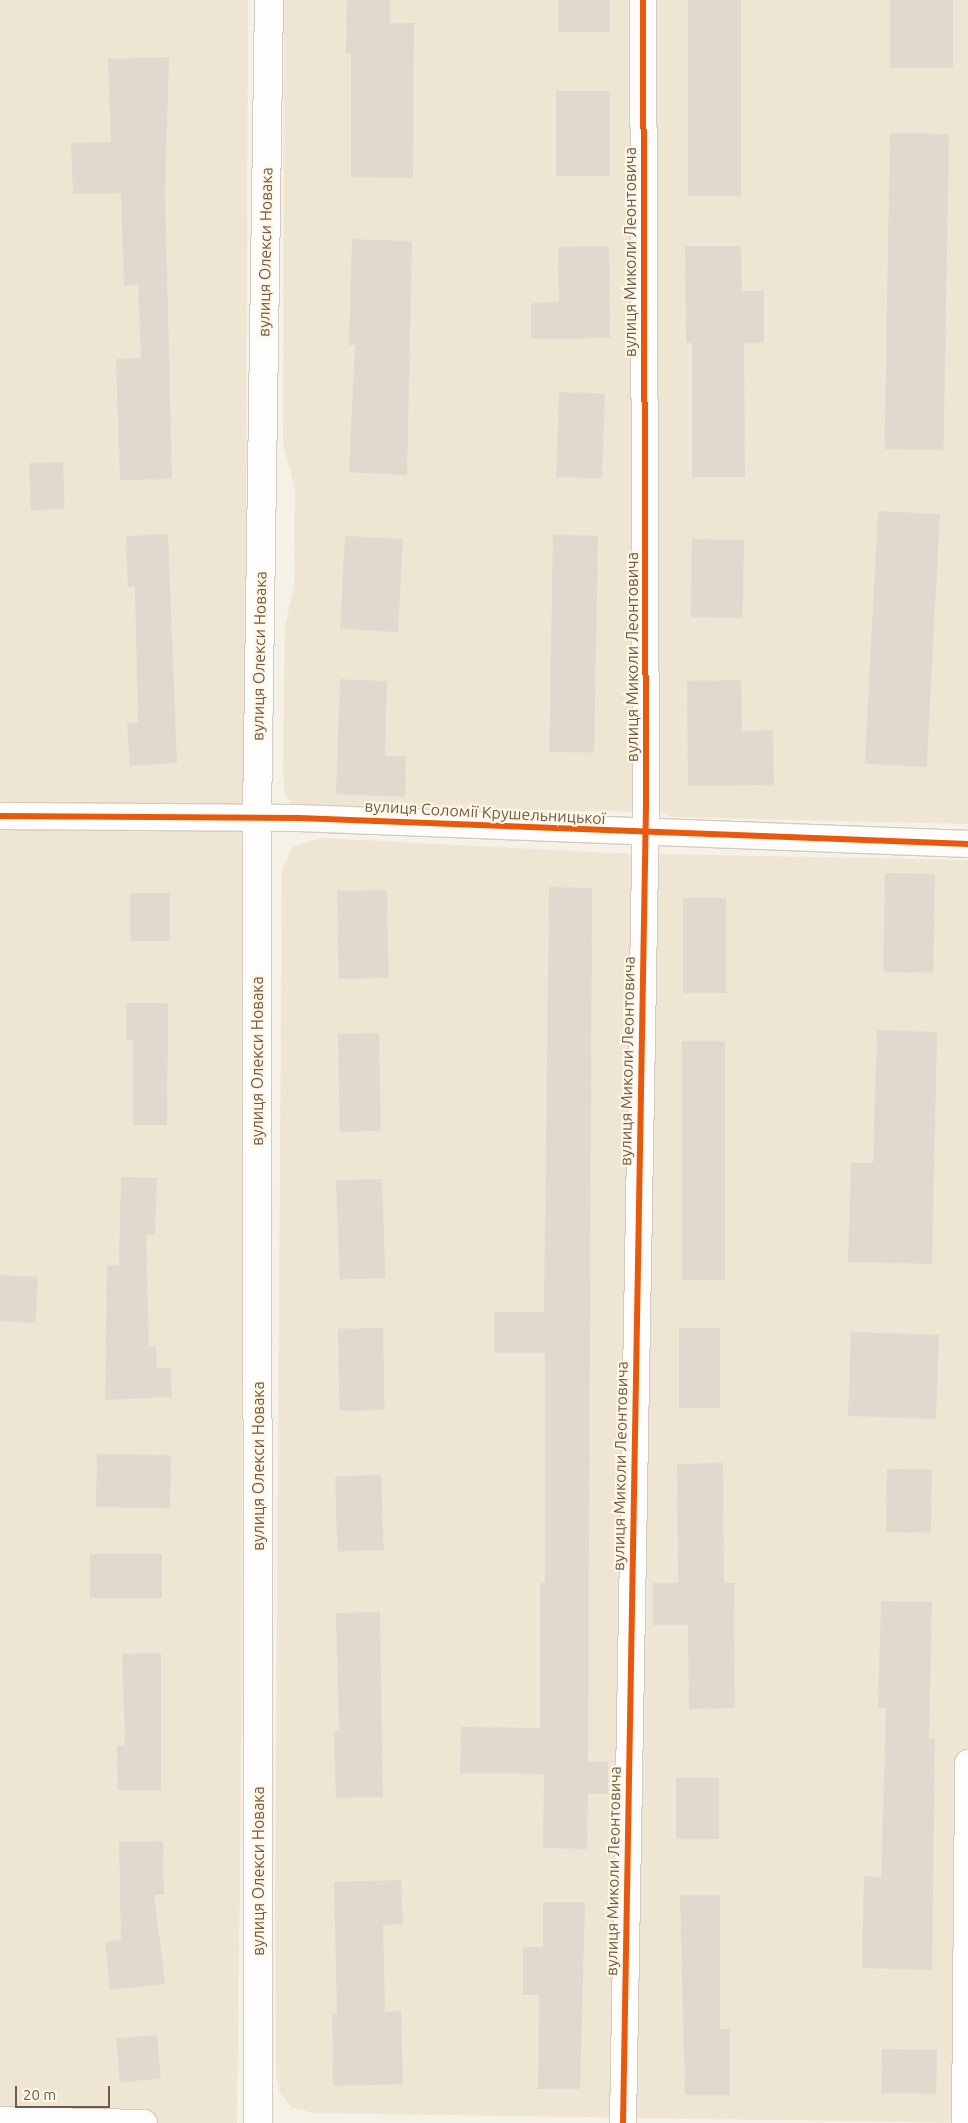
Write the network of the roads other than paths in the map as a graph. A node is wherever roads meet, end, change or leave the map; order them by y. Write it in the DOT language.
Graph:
graph roads {
  1 [pos="269,0"];
  2 [pos="643,0"];
  3 [pos="0,816"];
  4 [pos="257,817"];
  5 [pos="644,833"];
  6 [pos="968,844"];
  7 [pos="968,1763"];
  8 [pos="968,1795"];
  9 [pos="0,2120"];
  10 [pos="144,2123"];
  11 [pos="258,2123"];
  12 [pos="623,2123"];
  13 [pos="965,2123"];
  1 -- 4 [label="main road, вулиця Олекси Новака"];
  2 -- 5 [label="street, вулиця Миколи Леонтовича"];
  3 -- 4 [label="street, вулиця Соломії Крушельницької"];
  4 -- 5 [label="street, вулиця Соломії Крушельницької"];
  4 -- 11 [label="main road, вулиця Олекси Новака"];
  5 -- 6 [label="street, вулиця Соломії Крушельницької"];
  5 -- 12 [label="street, вулиця Миколи Леонтовича"];
  7 -- 8 [label="street"];
  8 -- 13 [label="street"];
  9 -- 10 [label="street"];
}
